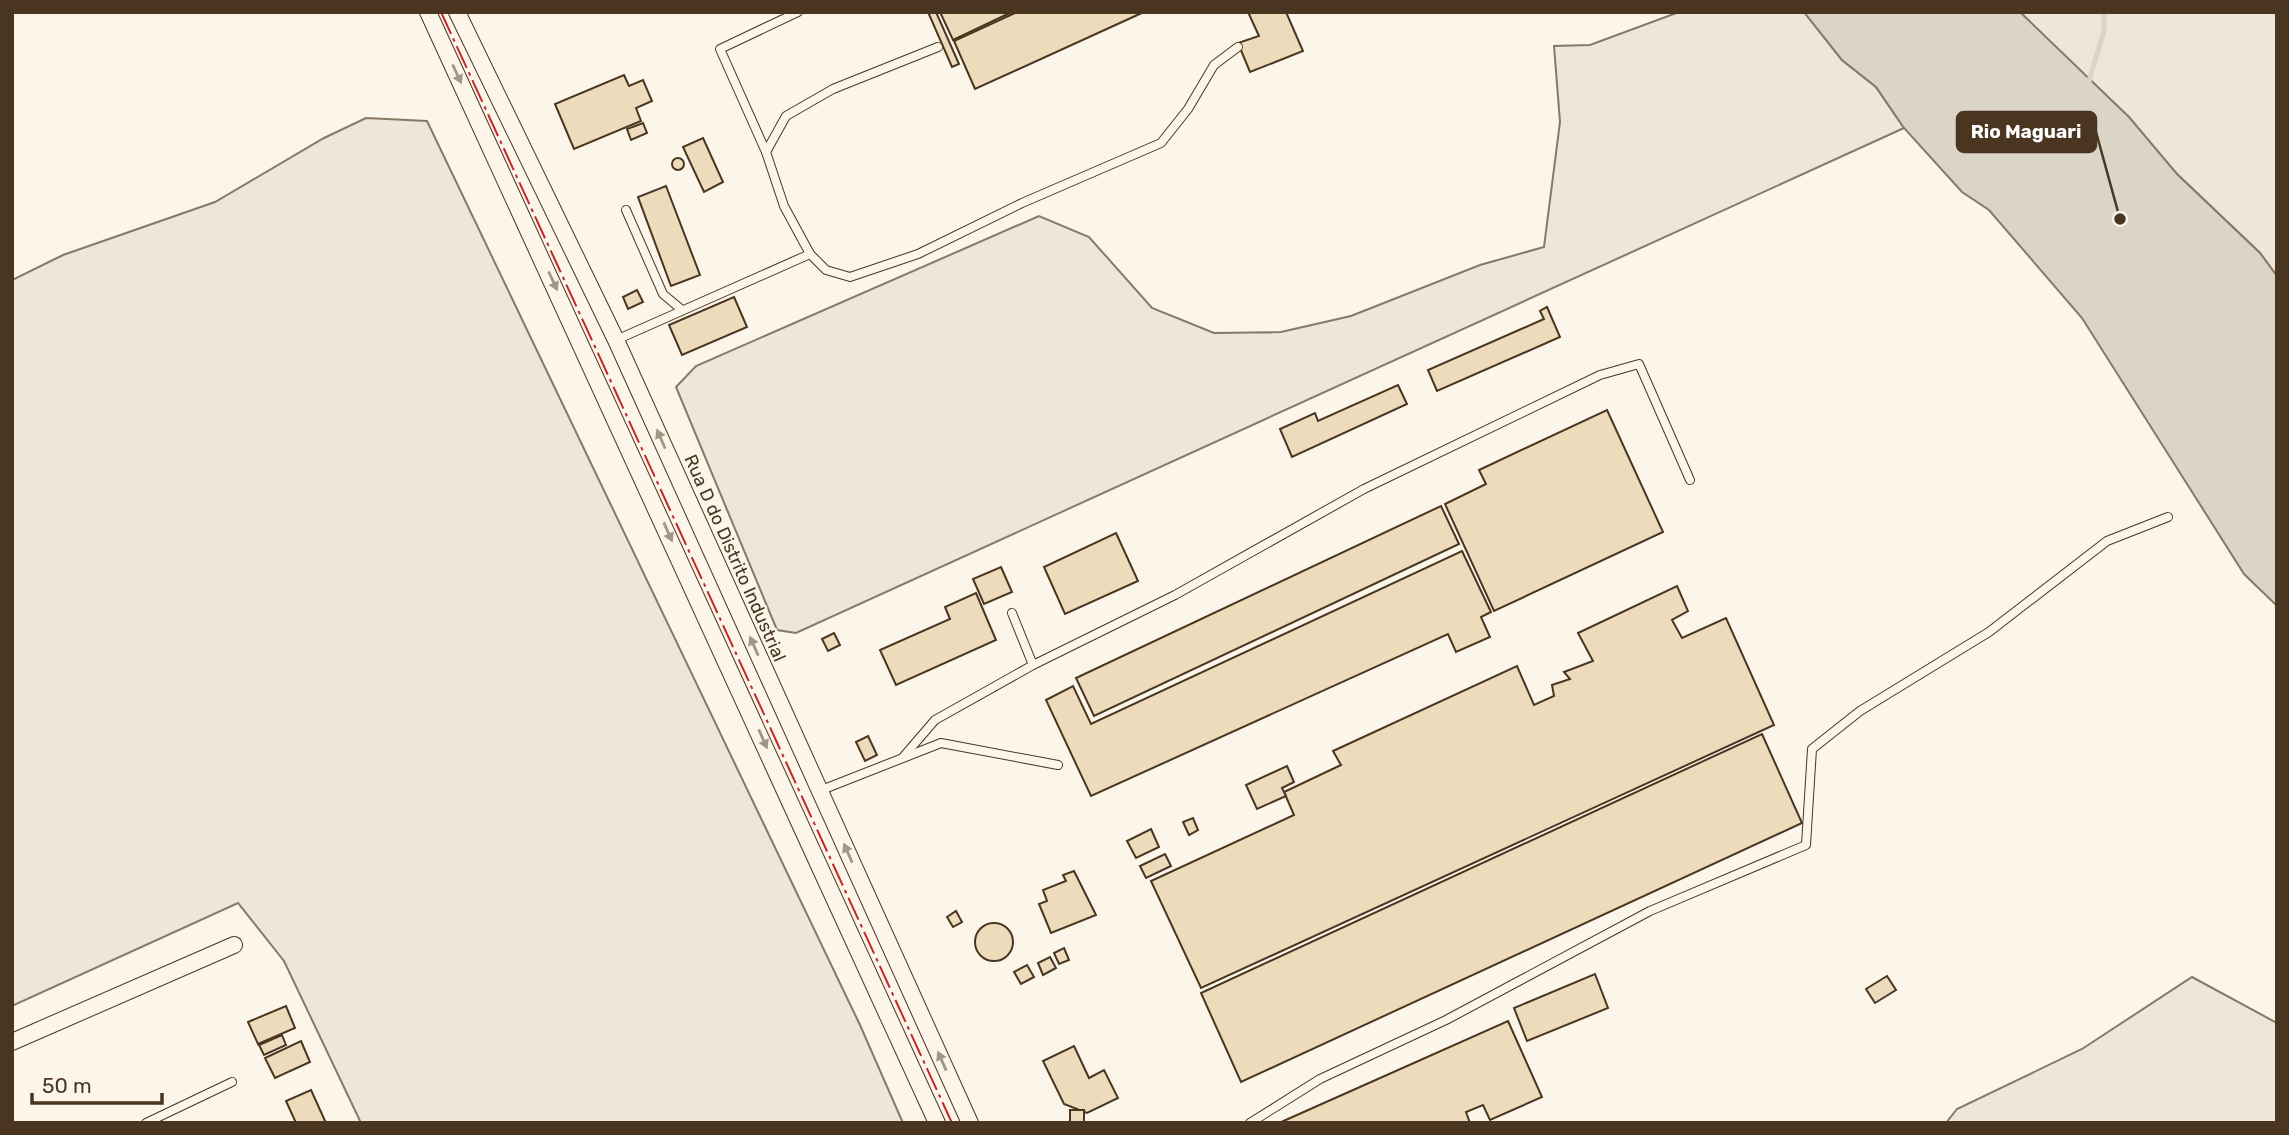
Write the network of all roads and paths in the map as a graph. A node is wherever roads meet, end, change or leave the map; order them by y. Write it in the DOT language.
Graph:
graph roads {
  1 [pos="428,12"];
  2 [pos="457,12"];
  3 [pos="798,12"];
  4 [pos="938,47"];
  5 [pos="1238,47"];
  6 [pos="765,152"];
  7 [pos="626,210"];
  8 [pos="810,254"];
  9 [pos="682,310"];
  10 [pos="616,340"];
  11 [pos="1690,480"];
  12 [pos="2168,517"];
  13 [pos="1013,613"];
  14 [pos="1032,665"];
  15 [pos="904,757"];
  16 [pos="1058,765"];
  17 [pos="819,791"];
  18 [pos="234,945"];
  19 [pos="12,1042"];
  20 [pos="232,1082"];
  21 [pos="146,1123"];
  22 [pos="937,1123"];
  23 [pos="970,1123"];
  24 [pos="1250,1123"];
  1 -- 22 [label="street, one-way"];
  2 -- 10 [label="street, Rua D do Distrito Industrial"];
  3 -- 6 [label="lane"];
  4 -- 6 [label="lane"];
  5 -- 8 [label="lane"];
  6 -- 8 [label="lane"];
  7 -- 9 [label="lane"];
  8 -- 9 [label="lane"];
  9 -- 10 [label="lane"];
  17 -- 10 [label="street, Rua D do Distrito Industrial, one-way"];
  11 -- 14 [label="lane"];
  12 -- 24 [label="lane"];
  13 -- 14 [label="lane"];
  14 -- 15 [label="lane"];
  15 -- 16 [label="lane"];
  15 -- 17 [label="lane"];
  23 -- 17 [label="street, Rua D do Distrito Industrial, one-way"];
  18 -- 19 [label="street"];
  20 -- 21 [label="lane"];
}
